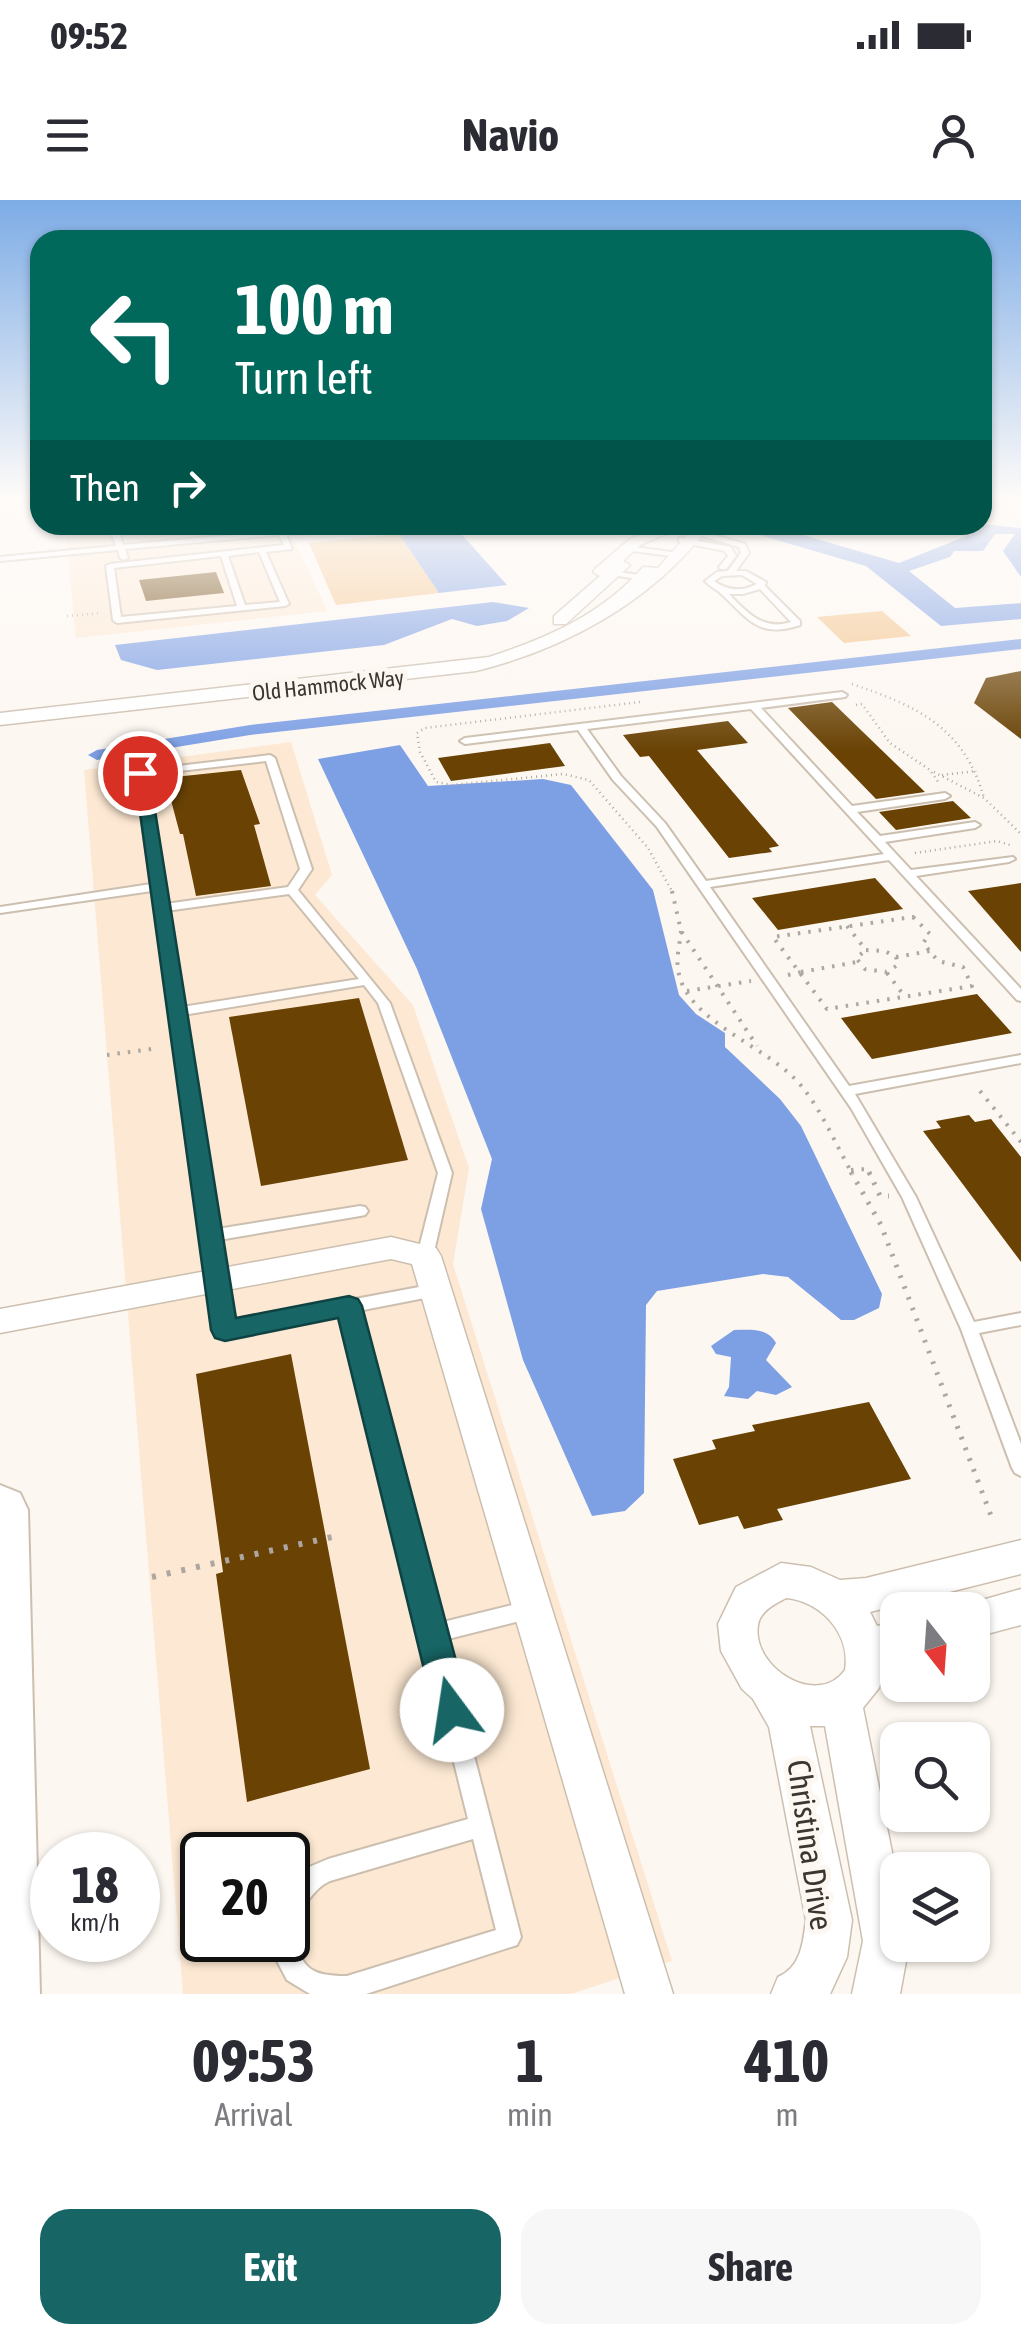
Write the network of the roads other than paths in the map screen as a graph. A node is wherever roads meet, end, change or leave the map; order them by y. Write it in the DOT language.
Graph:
graph roads {
  1 [pos="112,584"];
  2 [pos="234,584"];
  3 [pos="276,584"];
  4 [pos="599,584"];
  5 [pos="635,584"];
  6 [pos="713,584"];
  7 [pos="761,586"];
  8 [pos="720,590"];
  9 [pos="242,608"];
  10 [pos="842,701"];
  11 [pos="754,706"];
  12 [pos="0,708"];
  13 [pos="0,719"];
  14 [pos="580,726"];
  15 [pos="465,740"];
  16 [pos="945,796"];
  17 [pos="849,810"];
  18 [pos="975,825"];
  19 [pos="876,840"];
  20 [pos="1012,854"];
  21 [pos="892,856"];
  22 [pos="908,874"];
  23 [pos="702,885"];
  24 [pos="157,887"];
  25 [pos="292,890"];
  26 [pos="160,908"];
  27 [pos="0,910"];
  28 [pos="366,982"];
  29 [pos="1021,997"];
  30 [pos="176,1012"];
  31 [pos="1021,1059"];
  32 [pos="846,1091"];
  33 [pos="360,1211"];
  34 [pos="212,1236"];
  35 [pos="430,1273"];
  36 [pos="218,1280"];
  37 [pos="349,1306"];
  38 [pos="1021,1319"];
  39 [pos="0,1322"];
  40 [pos="969,1328"];
  41 [pos="1021,1468"];
  42 [pos="0,1510"];
  43 [pos="1021,1557"];
  44 [pos="835,1598"];
  45 [pos="1021,1607"];
  46 [pos="533,1609"];
  47 [pos="990,1615"];
  48 [pos="432,1634"];
  49 [pos="880,1642"];
  50 [pos="880,1647"];
  51 [pos="769,1690"];
  52 [pos="841,1702"];
  53 [pos="1,1706"];
  54 [pos="480,1826"];
  55 [pos="310,1878"];
  56 [pos="289,1962"];
  57 [pos="4,1994"];
  58 [pos="650,1994"];
  59 [pos="794,1994"];
  60 [pos="876,1994"];
  1 -- 9 [label="lane"];
  2 -- 9 [label="lane"];
  3 -- 9 [label="lane"];
  4 -- 12 [label="street, Old Hammock Way"];
  5 -- 13 [label="street, Old Hammock Way"];
  6 -- 8 [label="lane"];
  7 -- 8 [label="lane"];
  7 -- 8 [label="lane"];
  10 -- 11 [label="lane"];
  11 -- 14 [label="lane"];
  11 -- 17 [label="lane"];
  14 -- 15 [label="lane"];
  14 -- 23 [label="lane"];
  16 -- 17 [label="lane"];
  17 -- 19 [label="lane"];
  18 -- 19 [label="lane"];
  19 -- 21 [label="lane"];
  20 -- 22 [label="lane"];
  21 -- 22 [label="lane"];
  21 -- 23 [label="lane"];
  22 -- 29 [label="lane"];
  23 -- 32 [label="lane"];
  24 -- 25 [label="lane"];
  24 -- 26 [label="lane"];
  24 -- 27 [label="lane"];
  25 -- 26 [label="lane"];
  25 -- 28 [label="lane"];
  26 -- 30 [label="lane"];
  28 -- 30 [label="lane"];
  28 -- 35 [label="lane"];
  30 -- 34 [label="lane"];
  31 -- 32 [label="lane"];
  32 -- 40 [label="lane"];
  33 -- 34 [label="lane"];
  34 -- 36 [label="lane"];
  35 -- 36 [label="street"];
  35 -- 37 [label="lane"];
  35 -- 46 [label="street"];
  36 -- 37 [label="lane"];
  36 -- 39 [label="street"];
  37 -- 48 [label="lane"];
  38 -- 40 [label="lane"];
  40 -- 41 [label="lane"];
  42 -- 53 [label="main road"];
  43 -- 44 [label="street"];
  44 -- 49 [label="street"];
  44 -- 51 [label="street"];
  45 -- 47 [label="street"];
  46 -- 48 [label="lane"];
  46 -- 58 [label="street"];
  48 -- 54 [label="lane"];
  50 -- 52 [label="street"];
  51 -- 52 [label="street"];
  51 -- 59 [label="street, Christina Drive"];
  52 -- 60 [label="street, Christina Drive"];
  53 -- 57 [label="main road"];
  54 -- 55 [label="lane"];
  54 -- 56 [label="lane"];
}
